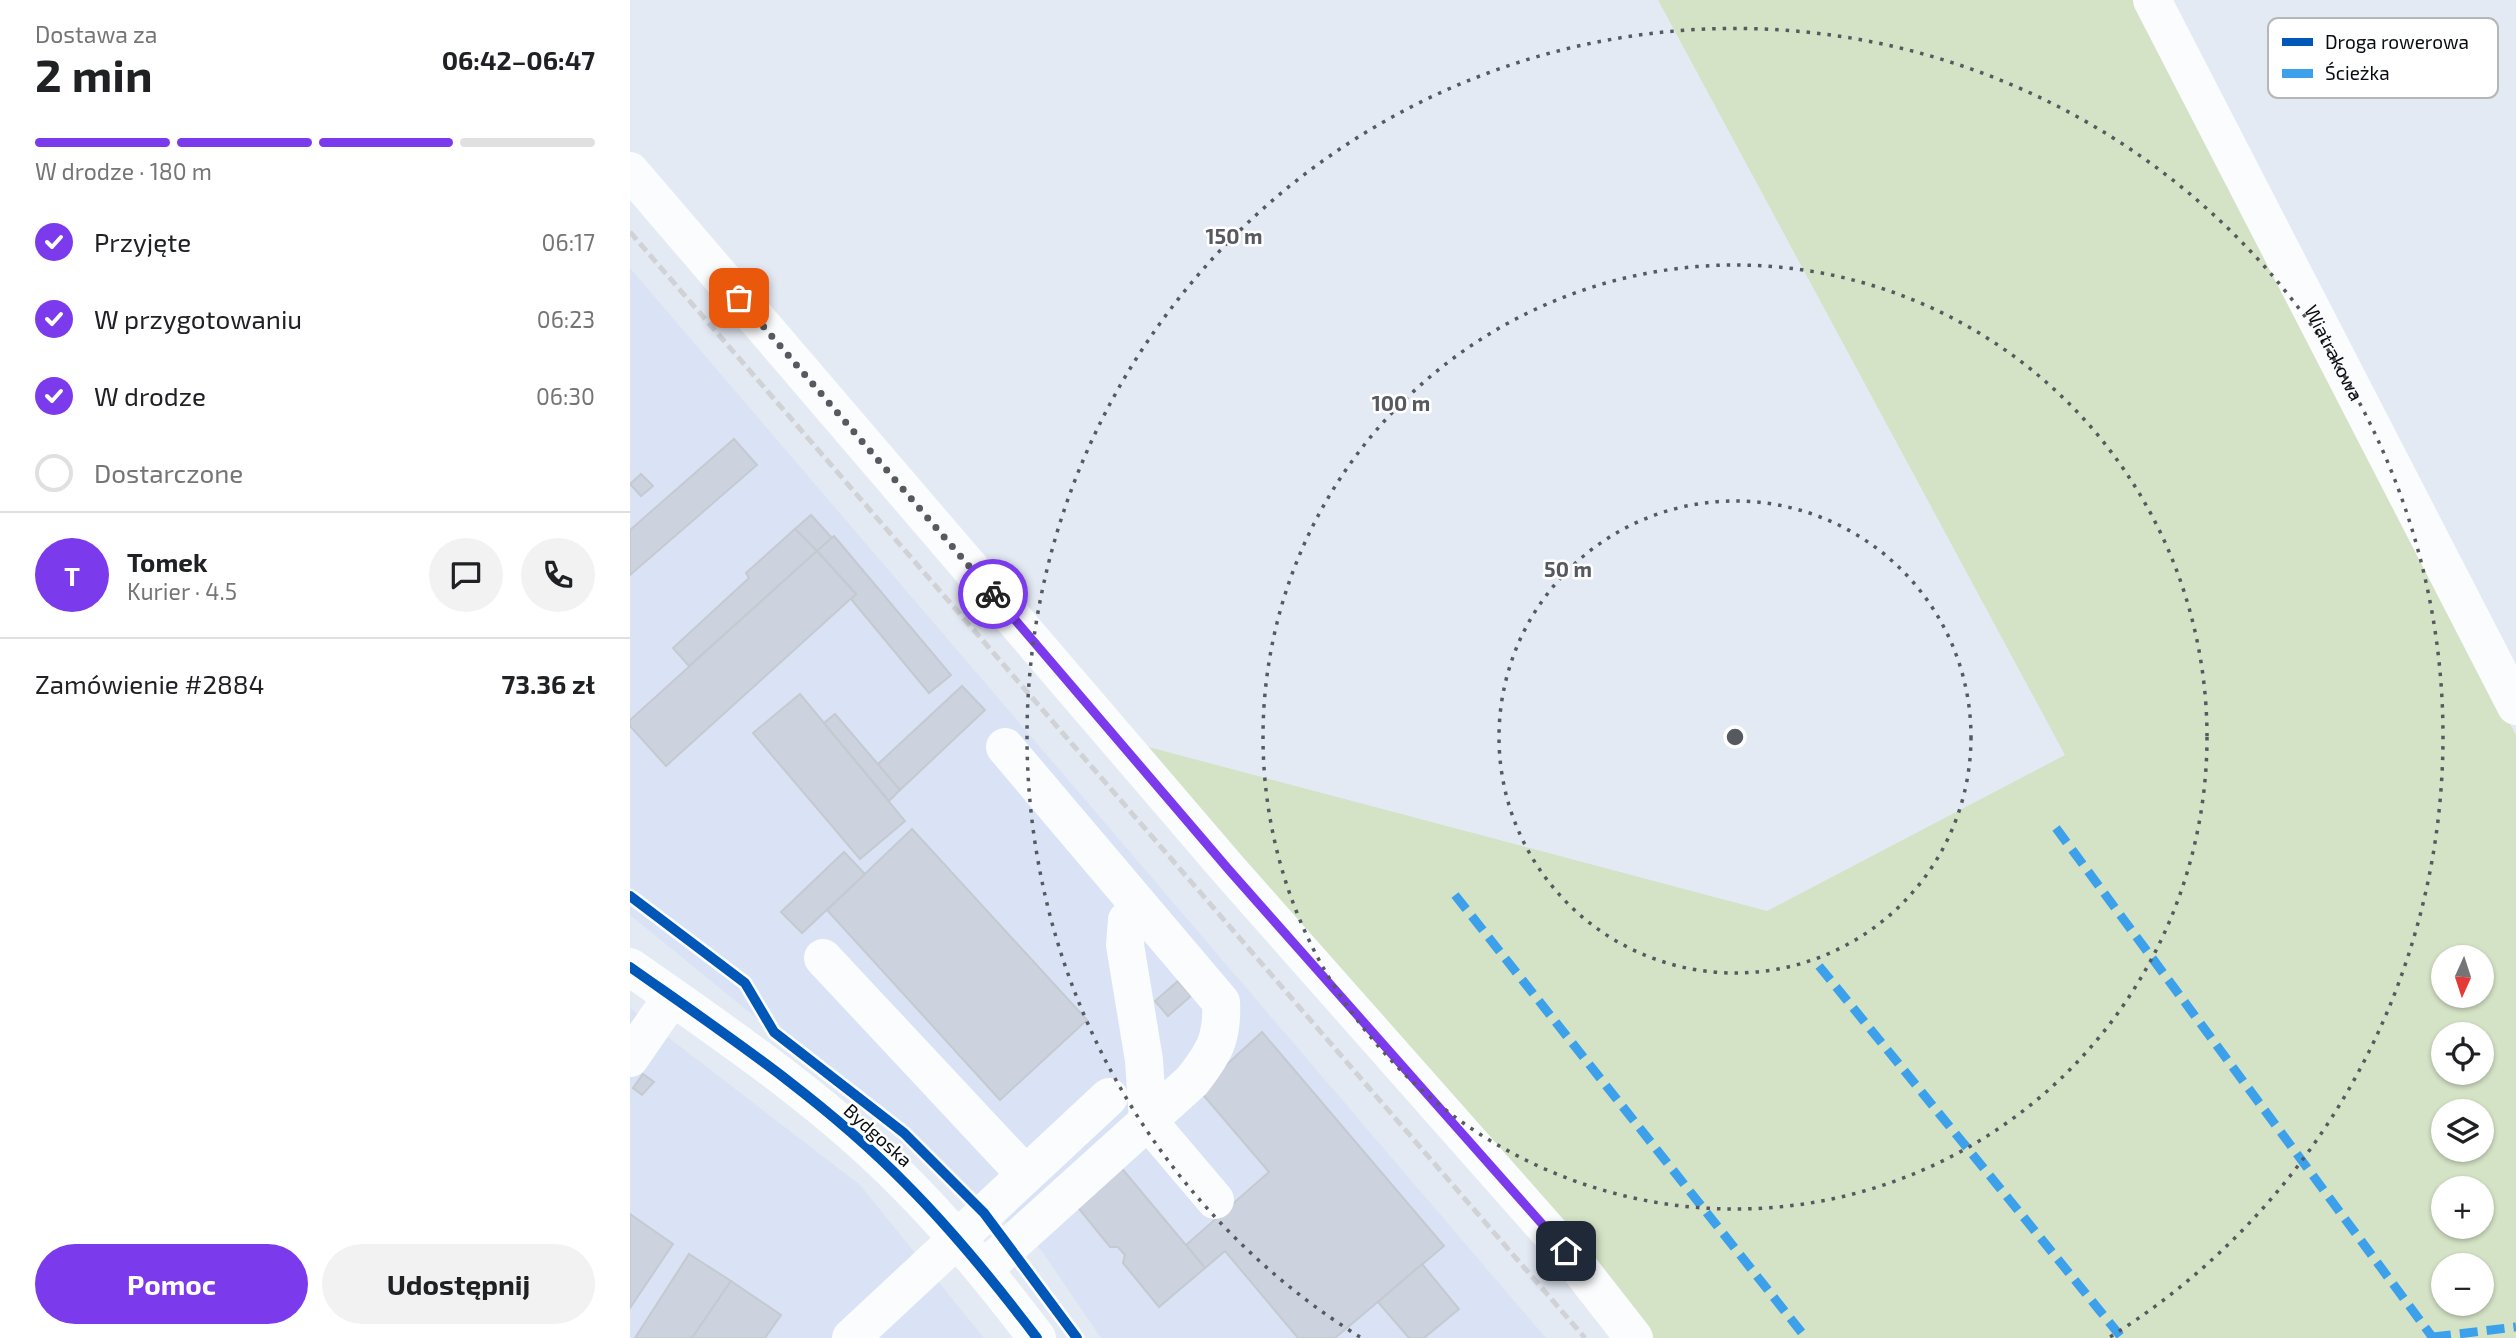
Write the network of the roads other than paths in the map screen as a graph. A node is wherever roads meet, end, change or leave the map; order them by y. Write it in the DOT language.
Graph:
graph roads {
  1 [pos="2152,0"];
  2 [pos="630,171"];
  3 [pos="2516,706"];
  4 [pos="1005,747"];
  5 [pos="1141,908"];
  6 [pos="823,958"];
  7 [pos="630,967"];
  8 [pos="672,997"];
  9 [pos="630,1058"];
  10 [pos="1109,1097"];
  11 [pos="1148,1121"];
  12 [pos="1025,1174"];
  13 [pos="1214,1200"];
  14 [pos="956,1238"];
  15 [pos="984,1269"];
  16 [pos="851,1338"];
  17 [pos="1037,1338"];
  18 [pos="1634,1338"];
  1 -- 3 [label="street, Wiatrakowa"];
  2 -- 18 [label="street"];
  4 -- 5 [label="street"];
  5 -- 11 [label="street"];
  5 -- 11 [label="street"];
  6 -- 12 [label="street"];
  7 -- 8 [label="street, Bydgoska"];
  8 -- 9 [label="street"];
  8 -- 14 [label="street, Bydgoska"];
  10 -- 12 [label="street"];
  11 -- 13 [label="street"];
  11 -- 15 [label="street"];
  12 -- 14 [label="street"];
  14 -- 15 [label="street, Bydgoska"];
  14 -- 16 [label="street"];
  15 -- 17 [label="street, Bydgoska"];
}
